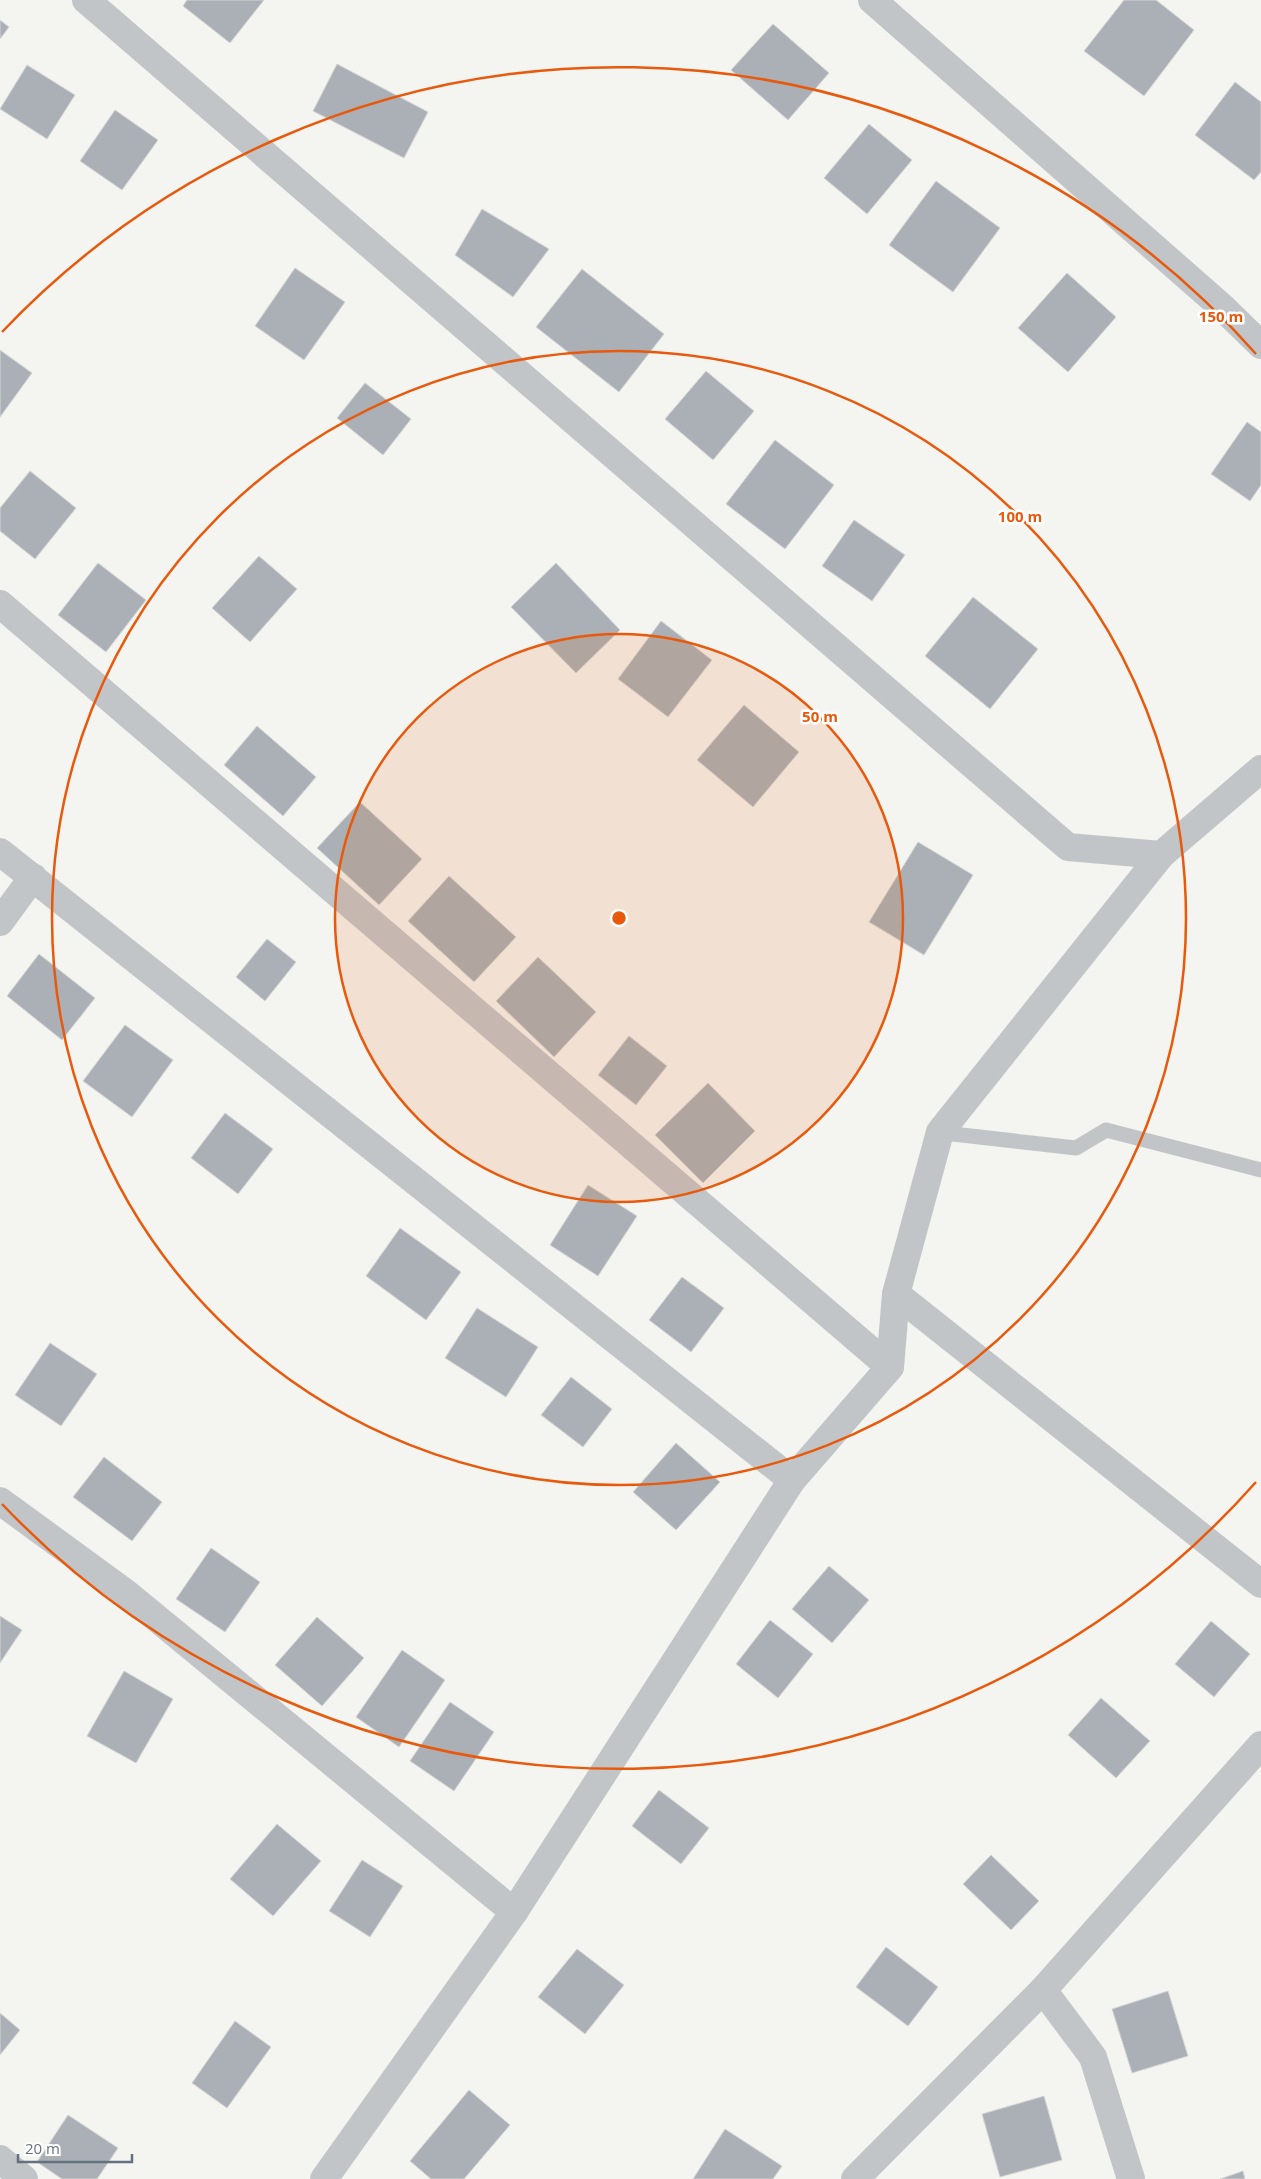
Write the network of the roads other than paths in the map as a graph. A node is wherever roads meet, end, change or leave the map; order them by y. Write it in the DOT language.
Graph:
graph roads {
  1 [pos="86,0"];
  2 [pos="872,0"];
  3 [pos="1261,345"];
  4 [pos="0,604"];
  5 [pos="1261,769"];
  6 [pos="0,852"];
  7 [pos="1161,855"];
  8 [pos="33,877"];
  9 [pos="0,922"];
  10 [pos="937,1132"];
  11 [pos="1261,1170"];
  12 [pos="896,1294"];
  13 [pos="890,1367"];
  14 [pos="792,1480"];
  15 [pos="0,1501"];
  16 [pos="1261,1584"];
  17 [pos="1261,1745"];
  18 [pos="514,1912"];
  19 [pos="1043,1990"];
  20 [pos="0,2159"];
  21 [pos="24,2179"];
  22 [pos="324,2179"];
  23 [pos="855,2179"];
  24 [pos="1131,2179"];
  1 -- 7 [label="street"];
  2 -- 3 [label="street"];
  4 -- 13 [label="street"];
  5 -- 7 [label="street"];
  6 -- 8 [label="street"];
  7 -- 10 [label="street"];
  8 -- 9 [label="street"];
  8 -- 14 [label="street"];
  10 -- 11 [label="lane"];
  10 -- 12 [label="street"];
  12 -- 13 [label="street"];
  12 -- 16 [label="street"];
  13 -- 14 [label="street"];
  14 -- 18 [label="street"];
  15 -- 18 [label="street"];
  17 -- 19 [label="street"];
  18 -- 22 [label="street"];
  19 -- 23 [label="street"];
  19 -- 24 [label="street"];
  20 -- 21 [label="street"];
}
